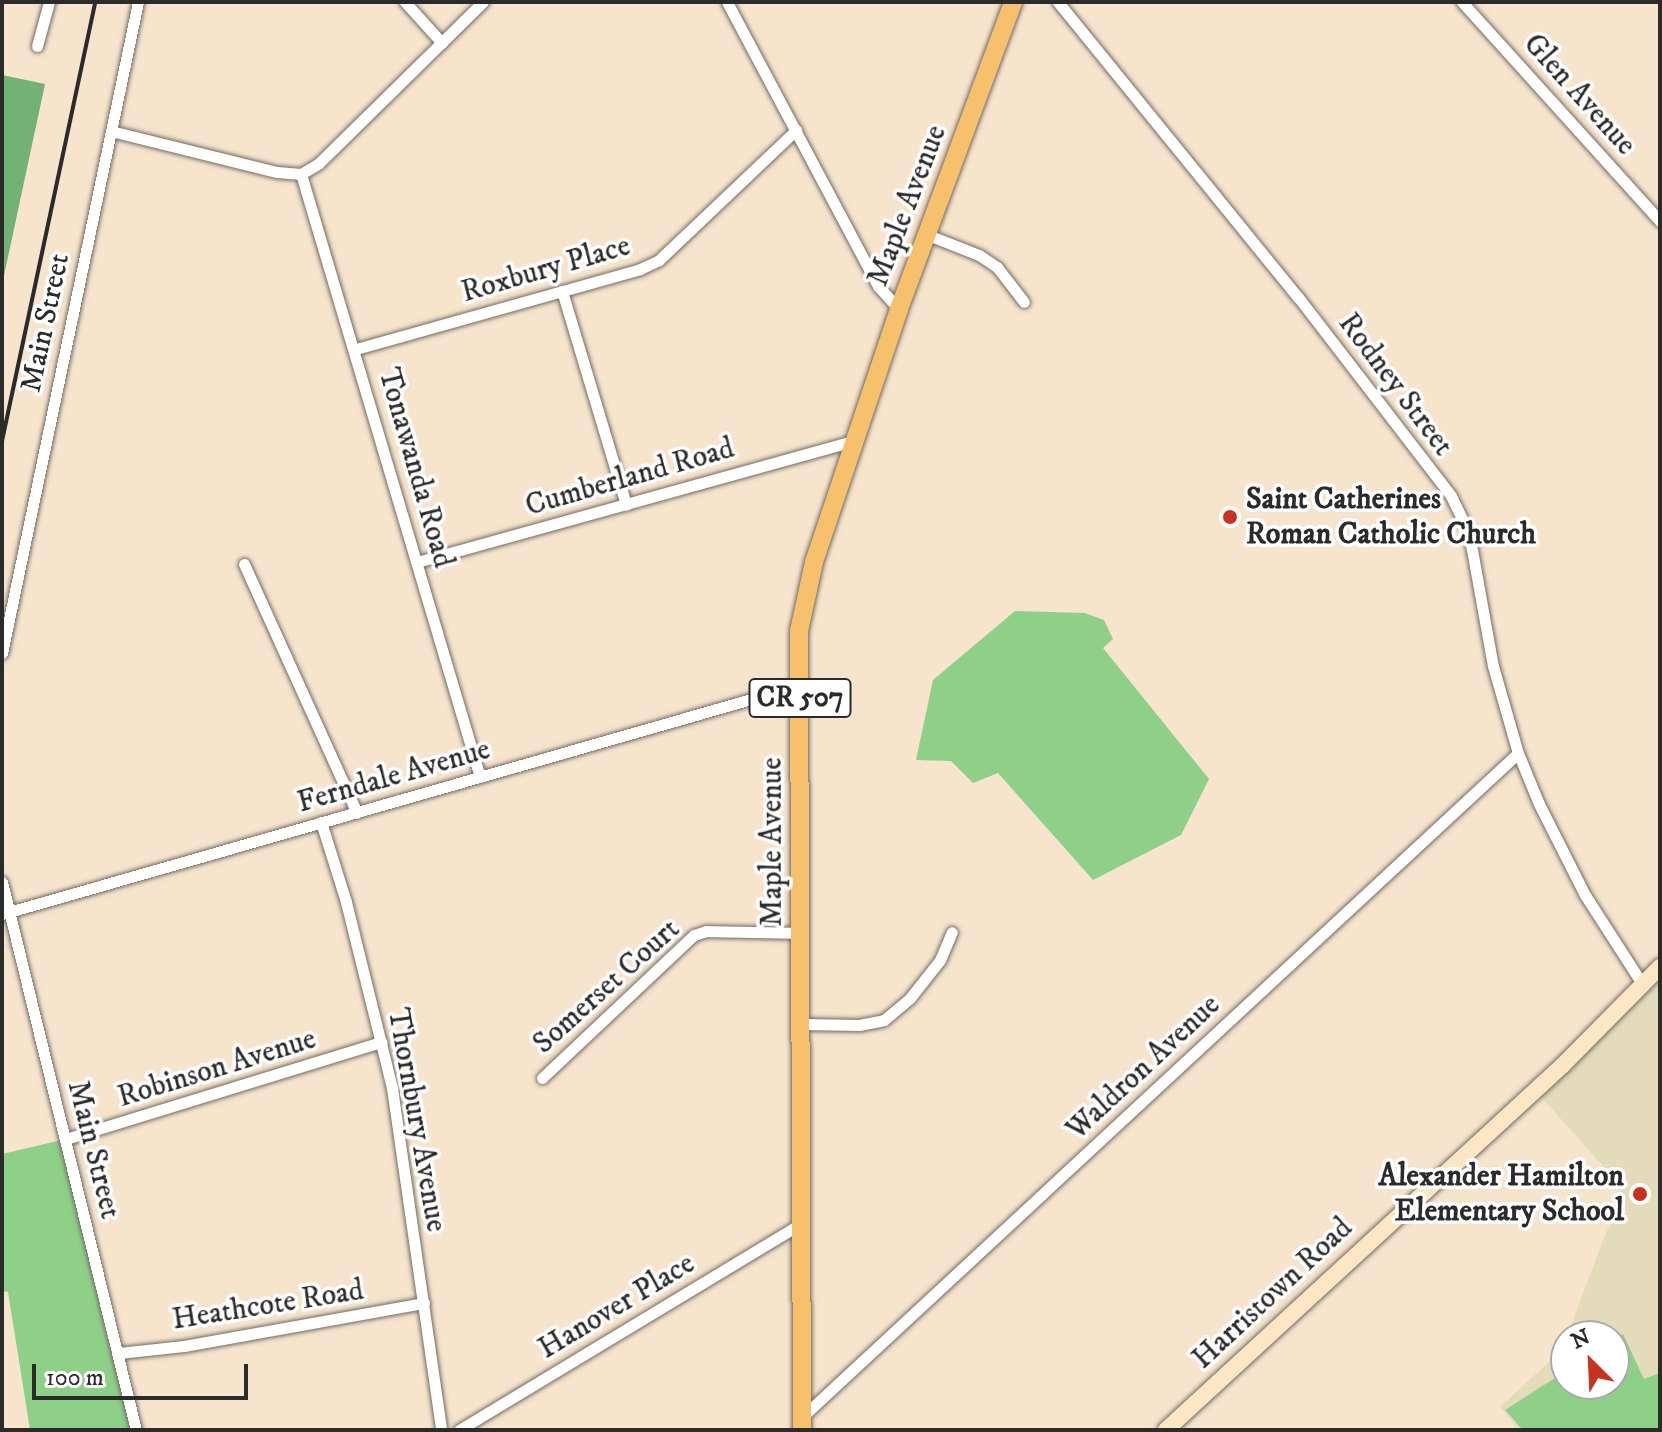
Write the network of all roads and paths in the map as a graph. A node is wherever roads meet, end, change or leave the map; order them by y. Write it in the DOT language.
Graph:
graph roads {
  1 [pos="49,2"];
  2 [pos="138,2"];
  3 [pos="405,2"];
  4 [pos="483,2"];
  5 [pos="727,2"];
  6 [pos="1013,2"];
  7 [pos="1058,2"];
  8 [pos="1462,2"];
  9 [pos="442,43"];
  10 [pos="37,46"];
  11 [pos="796,130"];
  12 [pos="111,131"];
  13 [pos="301,174"];
  14 [pos="1660,221"];
  15 [pos="928,235"];
  16 [pos="562,291"];
  17 [pos="1024,302"];
  18 [pos="899,309"];
  19 [pos="356,349"];
  20 [pos="856,440"];
  21 [pos="626,505"];
  22 [pos="417,562"];
  23 [pos="244,564"];
  24 [pos="2,653"];
  25 [pos="800,685"];
  26 [pos="1518,753"];
  27 [pos="480,777"];
  28 [pos="357,813"];
  29 [pos="321,822"];
  30 [pos="2,882"];
  31 [pos="6,913"];
  32 [pos="952,932"];
  33 [pos="800,933"];
  34 [pos="1660,967"];
  35 [pos="1643,985"];
  36 [pos="801,1024"];
  37 [pos="381,1042"];
  38 [pos="542,1078"];
  39 [pos="66,1139"];
  40 [pos="800,1224"];
  41 [pos="424,1303"];
  42 [pos="119,1353"];
  43 [pos="802,1424"];
  44 [pos="1178,1425"];
  45 [pos="136,1430"];
  46 [pos="441,1430"];
  47 [pos="459,1430"];
  1 -- 10 [label="street"];
  2 -- 12 [label="street, Main Street"];
  3 -- 9 [label="street"];
  4 -- 9 [label="street"];
  5 -- 11 [label="street"];
  6 -- 15 [label="main road, Maple Avenue / CR 507"];
  7 -- 26 [label="street, Rodney Street"];
  8 -- 14 [label="street, Glen Avenue"];
  9 -- 13 [label="street"];
  11 -- 16 [label="street, Roxbury Place"];
  11 -- 18 [label="street"];
  12 -- 13 [label="street"];
  12 -- 24 [label="street, Main Street"];
  13 -- 19 [label="street, Tonawanda Road"];
  15 -- 17 [label="street"];
  15 -- 18 [label="main road, Maple Avenue / CR 507"];
  16 -- 19 [label="street, Roxbury Place"];
  16 -- 21 [label="street"];
  18 -- 20 [label="main road, Maple Avenue / CR 507"];
  19 -- 22 [label="street, Tonawanda Road"];
  20 -- 21 [label="street, Cumberland Road"];
  20 -- 25 [label="main road, Maple Avenue / CR 507"];
  21 -- 22 [label="street, Cumberland Road"];
  22 -- 27 [label="street, Tonawanda Road"];
  23 -- 28 [label="street"];
  25 -- 27 [label="street, Ferndale Avenue"];
  25 -- 33 [label="main road, Maple Avenue / CR 507"];
  26 -- 35 [label="street, Rodney Street"];
  26 -- 43 [label="street, Waldron Avenue"];
  27 -- 28 [label="street, Ferndale Avenue"];
  28 -- 29 [label="street, Ferndale Avenue"];
  29 -- 31 [label="street, Ferndale Avenue"];
  29 -- 37 [label="street, Thornbury Avenue"];
  30 -- 31 [label="street, Main Street"];
  31 -- 39 [label="street, Main Street"];
  32 -- 36 [label="street"];
  33 -- 36 [label="main road, Maple Avenue / CR 507"];
  33 -- 38 [label="street, Somerset Court"];
  34 -- 35 [label="street, Harristown Road"];
  35 -- 44 [label="street, Harristown Road"];
  36 -- 40 [label="main road, Maple Avenue / CR 507"];
  37 -- 39 [label="street, Robinson Avenue"];
  37 -- 41 [label="street, Thornbury Avenue"];
  39 -- 42 [label="street, Main Street"];
  40 -- 43 [label="main road, Maple Avenue / CR 507"];
  40 -- 47 [label="street, Hanover Place"];
  41 -- 42 [label="street, Heathcote Road"];
  41 -- 46 [label="street, Thornbury Avenue"];
  42 -- 45 [label="street, Main Street"];
}
